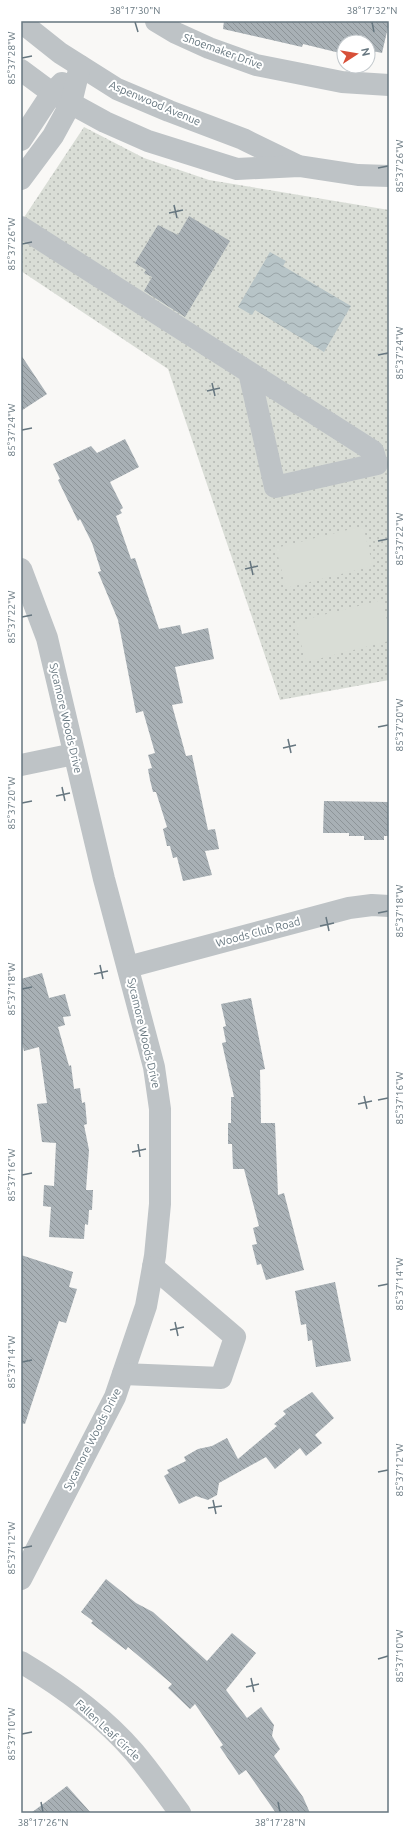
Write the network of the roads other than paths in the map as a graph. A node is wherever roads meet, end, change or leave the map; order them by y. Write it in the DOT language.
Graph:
graph roads {
  1 [pos="156,21"];
  2 [pos="21,22"];
  3 [pos="80,66"];
  4 [pos="21,70"];
  5 [pos="389,85"];
  6 [pos="52,93"];
  7 [pos="71,103"];
  8 [pos="21,140"];
  9 [pos="299,166"];
  10 [pos="389,176"];
  11 [pos="21,179"];
  12 [pos="21,227"];
  13 [pos="249,372"];
  14 [pos="21,569"];
  15 [pos="74,754"];
  16 [pos="21,765"];
  17 [pos="389,906"];
  18 [pos="128,967"];
  19 [pos="153,1267"];
  20 [pos="123,1374"];
  21 [pos="21,1579"];
  22 [pos="21,1662"];
  23 [pos="180,1813"];
  1 -- 5 [label="street, Shoemaker Drive"];
  2 -- 3 [label="street, Aspenwood Avenue"];
  3 -- 6 [label="street"];
  3 -- 7 [label="street"];
  3 -- 9 [label="street, Aspenwood Avenue"];
  4 -- 6 [label="street, Aspenwood Avenue"];
  6 -- 7 [label="street, Aspenwood Avenue"];
  6 -- 8 [label="street"];
  7 -- 9 [label="street, Aspenwood Avenue"];
  7 -- 11 [label="street"];
  9 -- 10 [label="street, Aspenwood Avenue"];
  12 -- 13 [label="street"];
  13 -- 13 [label="street"];
  14 -- 15 [label="street, Sycamore Woods Drive"];
  15 -- 16 [label="street"];
  15 -- 18 [label="street, Sycamore Woods Drive"];
  17 -- 18 [label="street, Woods Club Road"];
  18 -- 19 [label="street, Sycamore Woods Drive"];
  19 -- 20 [label="street, Sycamore Woods Drive"];
  19 -- 20 [label="street"];
  20 -- 21 [label="street, Sycamore Woods Drive"];
  22 -- 23 [label="street, Fallen Leaf Circle"];
}
